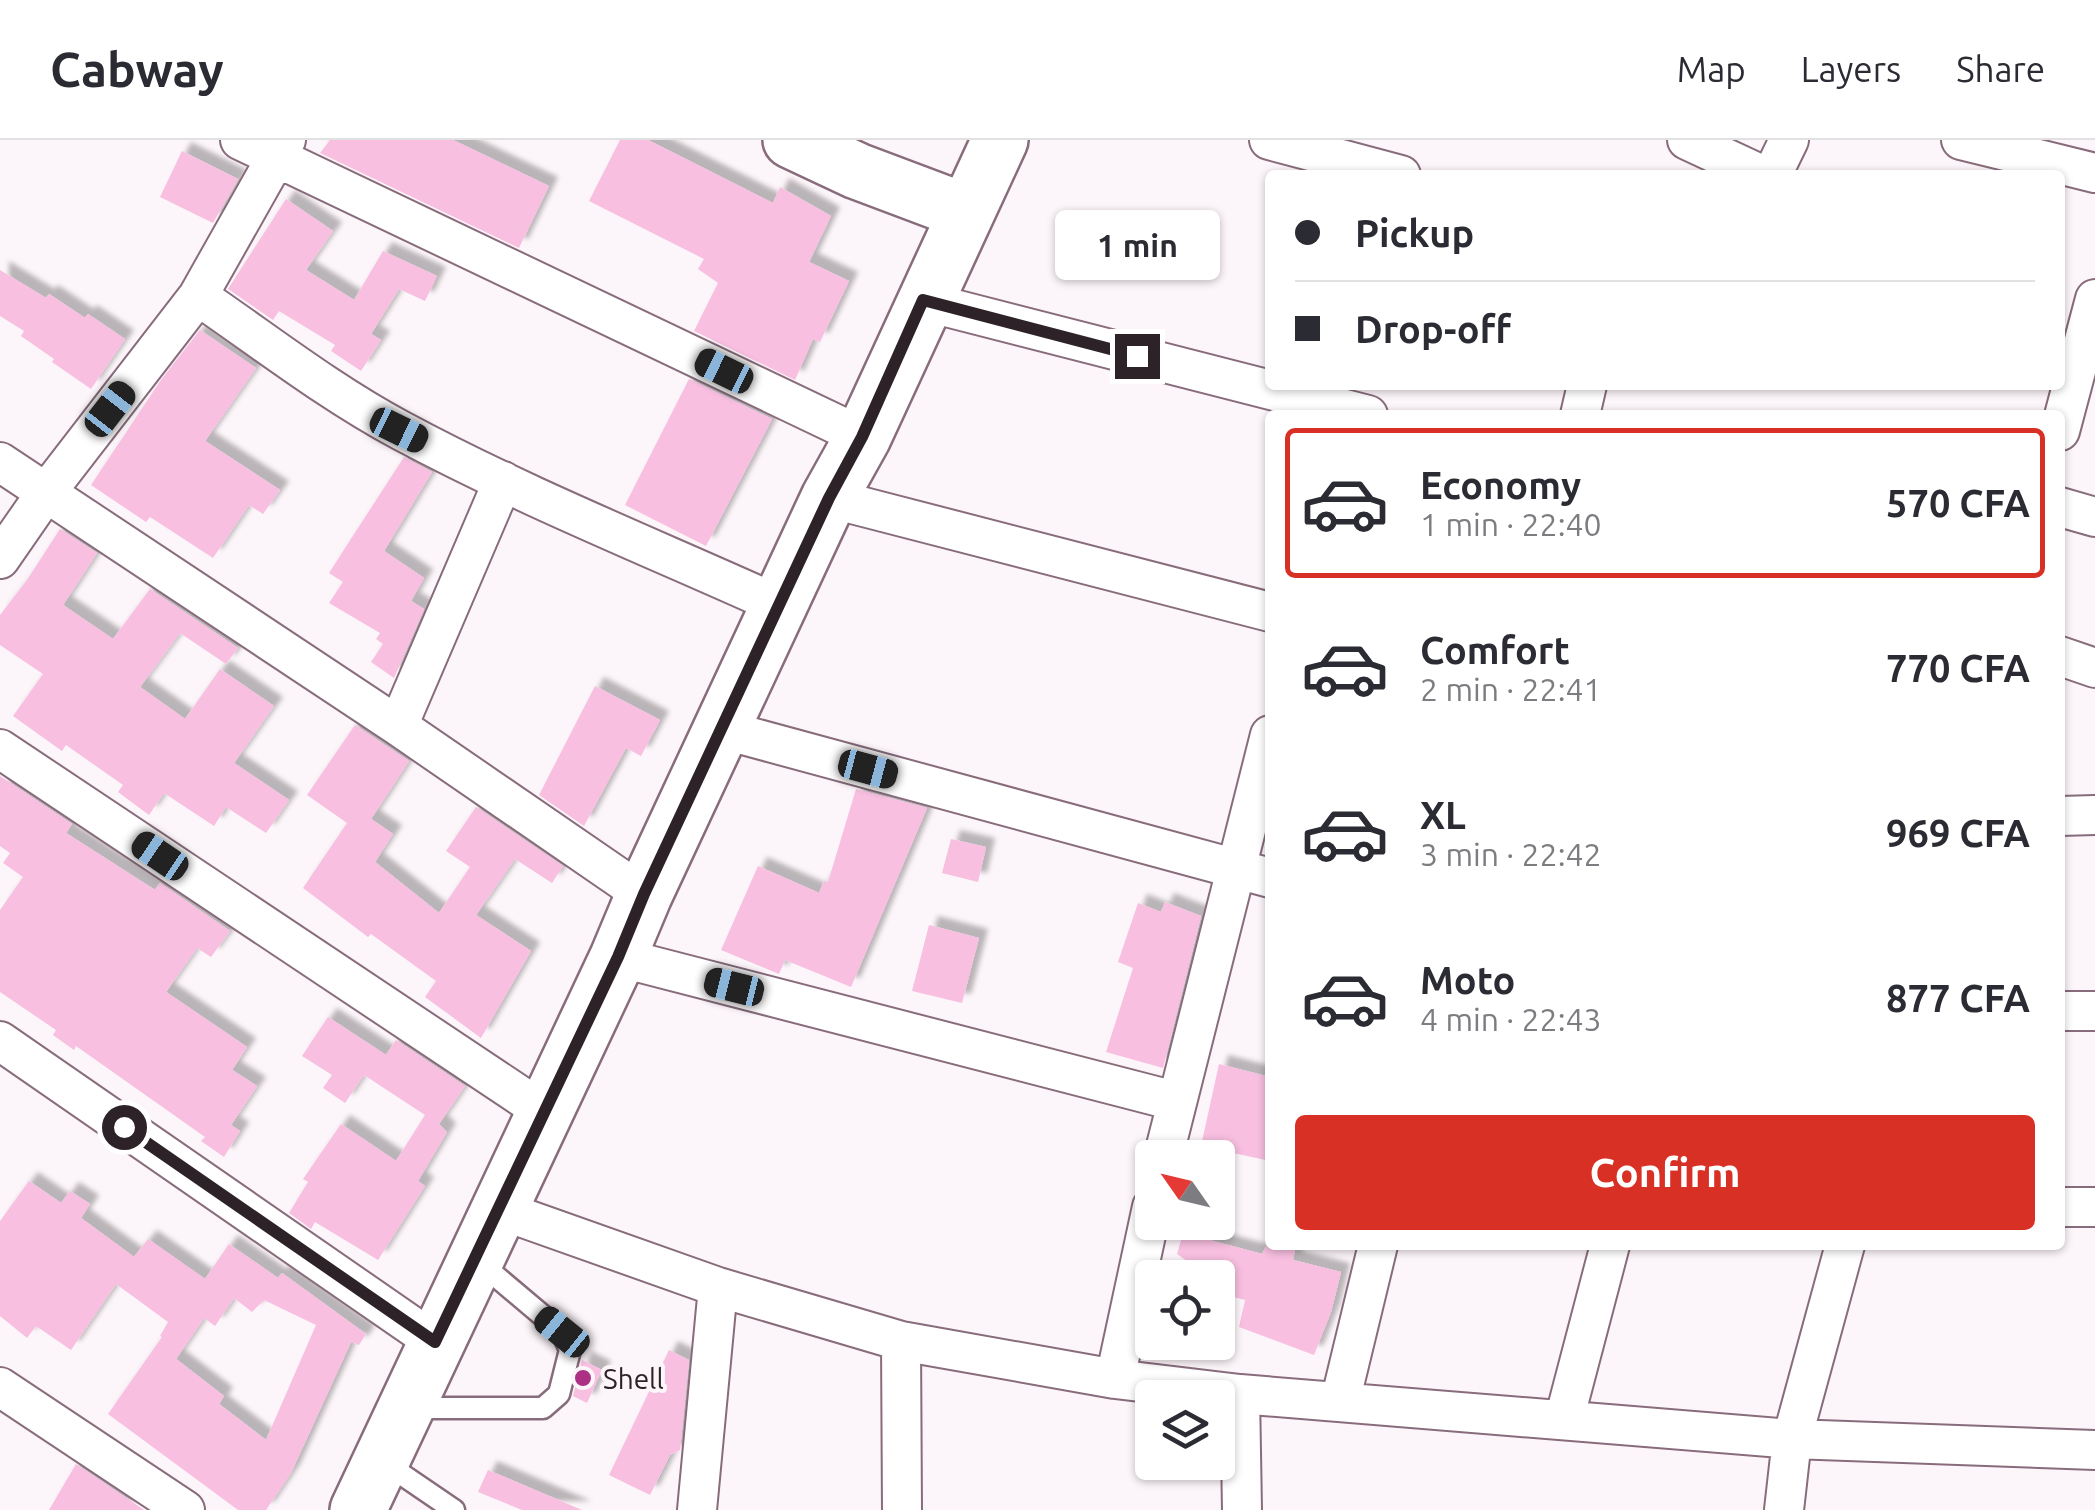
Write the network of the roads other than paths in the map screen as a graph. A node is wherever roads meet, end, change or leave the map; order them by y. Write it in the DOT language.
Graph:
graph roads {
  1 [pos="240,140"];
  2 [pos="791,140"];
  3 [pos="1000,140"];
  4 [pos="1269,140"];
  5 [pos="1687,140"];
  6 [pos="1789,140"];
  7 [pos="1961,140"];
  8 [pos="281,148"];
  9 [pos="1374,170"];
  10 [pos="1751,170"];
  11 [pos="1774,170"];
  12 [pos="2095,173"];
  13 [pos="966,212"];
  14 [pos="198,296"];
  15 [pos="923,300"];
  16 [pos="2095,300"];
  17 [pos="2070,352"];
  18 [pos="1265,386"];
  19 [pos="1280,390"];
  20 [pos="1340,405"];
  21 [pos="2063,410"];
  22 [pos="862,437"];
  23 [pos="0,462"];
  24 [pos="502,480"];
  25 [pos="45,494"];
  26 [pos="829,498"];
  27 [pos="2065,509"];
  28 [pos="2095,517"];
  29 [pos="0,559"];
  30 [pos="780,605"];
  31 [pos="1265,611"];
  32 [pos="2065,658"];
  33 [pos="2095,668"];
  34 [pos="398,726"];
  35 [pos="721,729"];
  36 [pos="0,750"];
  37 [pos="1265,776"];
  38 [pos="2065,816"];
  39 [pos="2095,816"];
  40 [pos="1253,874"];
  41 [pos="644,894"];
  42 [pos="618,957"];
  43 [pos="2065,1011"];
  44 [pos="2095,1011"];
  45 [pos="0,1042"];
  46 [pos="1176,1101"];
  47 [pos="543,1111"];
  48 [pos="1167,1140"];
  49 [pos="2065,1207"];
  50 [pos="2095,1207"];
  51 [pos="498,1208"];
  52 [pos="1145,1240"];
  53 [pos="1377,1250"];
  54 [pos="1609,1250"];
  55 [pos="1844,1250"];
  56 [pos="474,1259"];
  57 [pos="718,1287"];
  58 [pos="901,1341"];
  59 [pos="435,1342"];
  60 [pos="1116,1379"];
  61 [pos="0,1387"];
  62 [pos="1240,1394"];
  63 [pos="1340,1402"];
  64 [pos="405,1408"];
  65 [pos="1564,1420"];
  66 [pos="1792,1438"];
  67 [pos="2095,1450"];
  68 [pos="381,1460"];
  69 [pos="186,1510"];
  70 [pos="358,1510"];
  71 [pos="454,1510"];
  72 [pos="698,1510"];
  73 [pos="902,1510"];
  74 [pos="1242,1510"];
  75 [pos="1784,1510"];
  1 -- 8 [label="street"];
  2 -- 13 [label="main road"];
  3 -- 13 [label="main road"];
  4 -- 9 [label="street"];
  5 -- 10 [label="street"];
  6 -- 11 [label="street"];
  7 -- 12 [label="street"];
  8 -- 14 [label="street"];
  8 -- 22 [label="street"];
  13 -- 15 [label="main road"];
  14 -- 24 [label="street"];
  14 -- 25 [label="street"];
  15 -- 18 [label="street"];
  15 -- 22 [label="main road"];
  16 -- 17 [label="street"];
  17 -- 21 [label="street"];
  19 -- 20 [label="street"];
  22 -- 26 [label="main road"];
  23 -- 25 [label="street"];
  24 -- 30 [label="street"];
  24 -- 34 [label="street"];
  25 -- 29 [label="street"];
  25 -- 34 [label="street"];
  26 -- 30 [label="main road"];
  26 -- 31 [label="street"];
  27 -- 28 [label="street"];
  30 -- 35 [label="main road"];
  32 -- 33 [label="street"];
  34 -- 41 [label="street"];
  35 -- 40 [label="street"];
  35 -- 41 [label="main road"];
  36 -- 47 [label="street"];
  37 -- 40 [label="street"];
  38 -- 39 [label="street"];
  40 -- 46 [label="street"];
  41 -- 42 [label="main road"];
  42 -- 46 [label="street"];
  42 -- 47 [label="main road"];
  43 -- 44 [label="street"];
  45 -- 59 [label="street"];
  46 -- 48 [label="street"];
  47 -- 51 [label="main road"];
  49 -- 50 [label="street"];
  51 -- 56 [label="main road"];
  51 -- 57 [label="street"];
  52 -- 60 [label="street"];
  53 -- 63 [label="street"];
  54 -- 65 [label="street"];
  55 -- 66 [label="street"];
  56 -- 59 [label="main road"];
  56 -- 64 [label="lane"];
  57 -- 58 [label="street"];
  57 -- 72 [label="street"];
  58 -- 60 [label="street"];
  58 -- 73 [label="street"];
  59 -- 64 [label="main road"];
  60 -- 62 [label="street"];
  61 -- 69 [label="street"];
  62 -- 63 [label="street"];
  62 -- 74 [label="street"];
  63 -- 65 [label="street"];
  64 -- 68 [label="main road"];
  65 -- 66 [label="street"];
  66 -- 67 [label="street"];
  66 -- 75 [label="street"];
  68 -- 70 [label="main road"];
  68 -- 71 [label="lane"];
}
